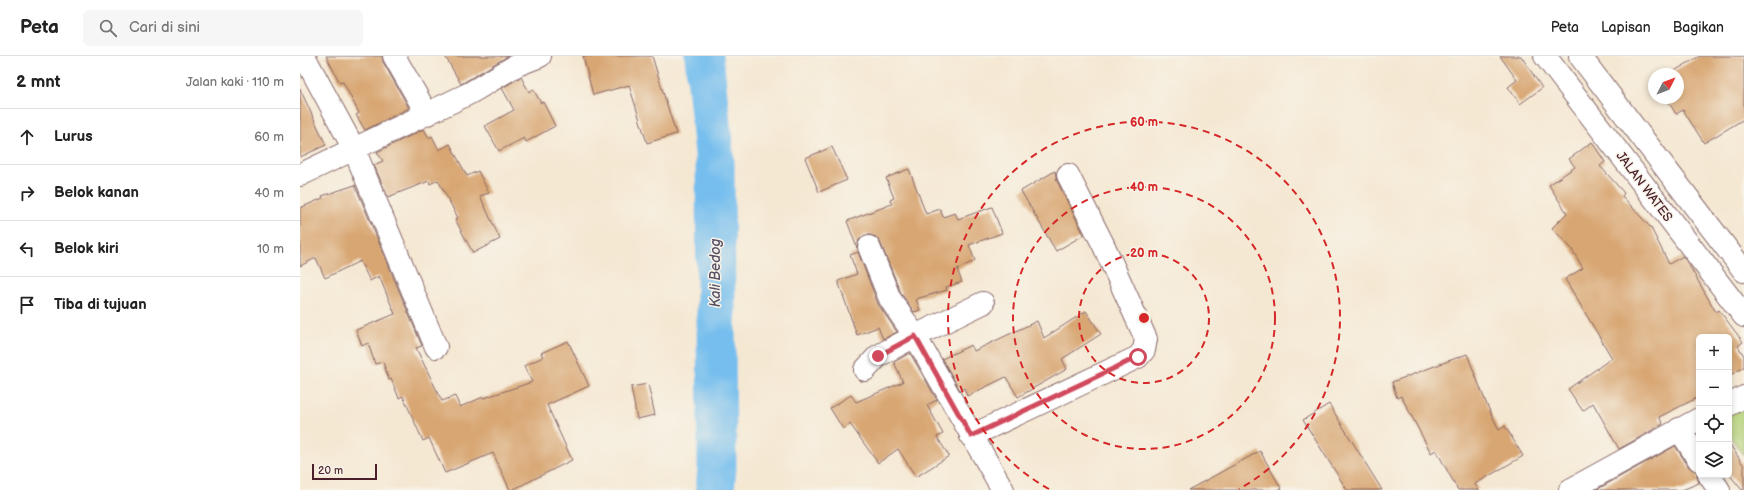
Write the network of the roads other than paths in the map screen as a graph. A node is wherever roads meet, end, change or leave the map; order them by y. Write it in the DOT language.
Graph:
graph roads {
  1 [pos="304,56"];
  2 [pos="394,56"];
  3 [pos="540,56"];
  4 [pos="1545,56"];
  5 [pos="1580,56"];
  6 [pos="427,114"];
  7 [pos="354,149"];
  8 [pos="300,175"];
  9 [pos="1068,176"];
  10 [pos="870,247"];
  11 [pos="1744,271"];
  12 [pos="983,303"];
  13 [pos="1744,316"];
  14 [pos="915,336"];
  15 [pos="436,347"];
  16 [pos="865,370"];
  17 [pos="1744,397"];
  18 [pos="1732,403"];
  19 [pos="1696,420"];
  20 [pos="1679,429"];
  21 [pos="971,436"];
  22 [pos="1696,455"];
  23 [pos="1711,478"];
  24 [pos="1003,490"];
  25 [pos="1570,490"];
  26 [pos="1719,490"];
  1 -- 7 [label="street"];
  2 -- 6 [label="street"];
  3 -- 6 [label="street"];
  4 -- 13 [label="street, JALAN WATES"];
  5 -- 11 [label="street, JALAN WATES"];
  6 -- 7 [label="street"];
  7 -- 8 [label="street"];
  7 -- 15 [label="street"];
  9 -- 21 [label="street"];
  10 -- 14 [label="street"];
  12 -- 14 [label="street"];
  14 -- 16 [label="street"];
  14 -- 21 [label="street"];
  17 -- 18 [label="street"];
  19 -- 20 [label="street"];
  20 -- 22 [label="street"];
  20 -- 25 [label="street"];
  21 -- 24 [label="street"];
  23 -- 26 [label="street"];
}
